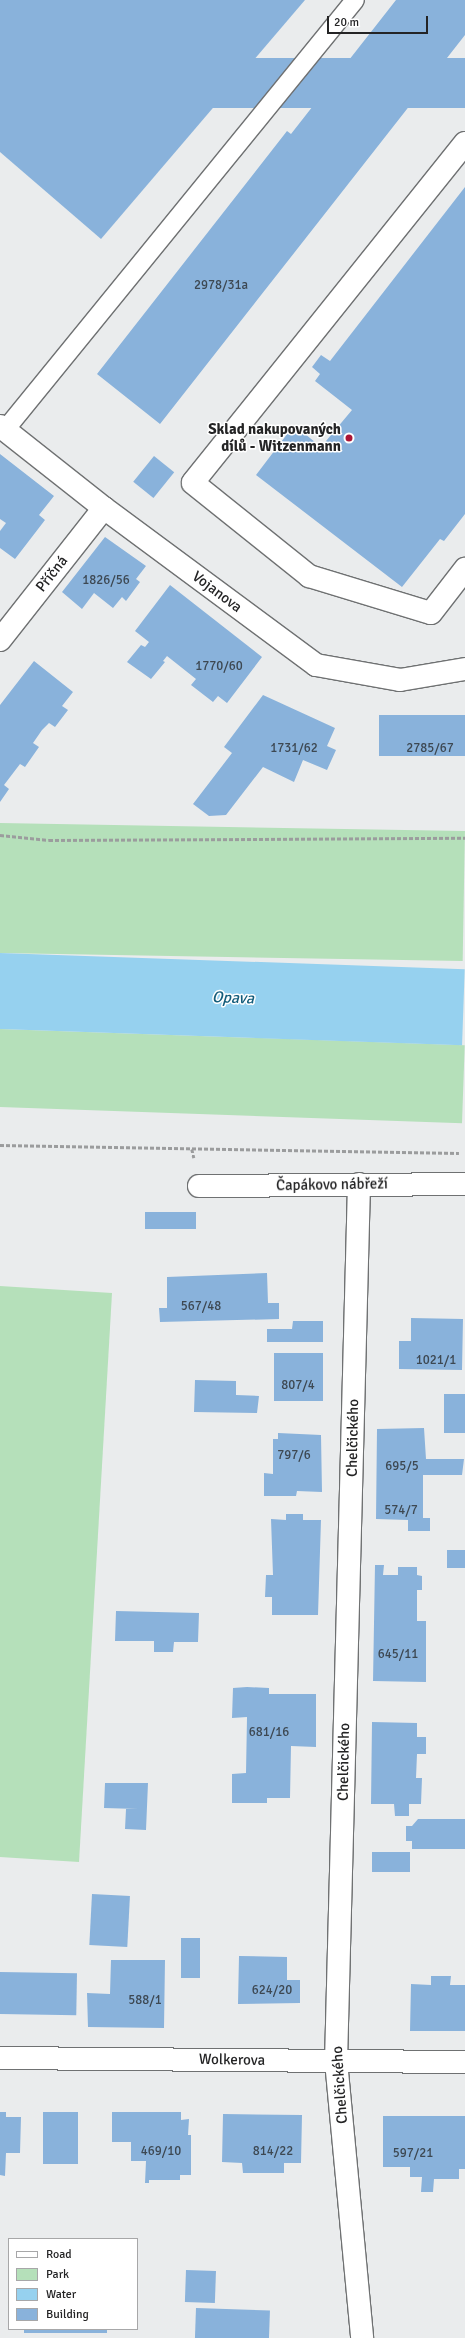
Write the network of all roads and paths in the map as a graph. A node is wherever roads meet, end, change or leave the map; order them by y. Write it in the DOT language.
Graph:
graph roads {
  1 [pos="355,0"];
  2 [pos="465,143"];
  3 [pos="3,428"];
  4 [pos="104,508"];
  5 [pos="465,569"];
  6 [pos="0,640"];
  7 [pos="465,669"];
  8 [pos="0,835"];
  9 [pos="465,838"];
  10 [pos="0,1145"];
  11 [pos="465,1153"];
  12 [pos="359,1184"];
  13 [pos="465,1184"];
  14 [pos="199,1186"];
  15 [pos="0,2058"];
  16 [pos="336,2061"];
  17 [pos="465,2062"];
  18 [pos="362,2338"];
  1 -- 3 [label="lane"];
  2 -- 5 [label="street"];
  3 -- 4 [label="street, Vojanova"];
  4 -- 6 [label="street, Příčná"];
  4 -- 7 [label="street, Vojanova"];
  8 -- 9 [label="path"];
  10 -- 11 [label="path"];
  12 -- 13 [label="street, Čapákovo nábřeží"];
  12 -- 14 [label="street, Čapákovo nábřeží"];
  12 -- 16 [label="street, Chelčického"];
  15 -- 16 [label="street, Wolkerova"];
  16 -- 17 [label="street, Wolkerova"];
  16 -- 18 [label="street, Chelčického"];
}
